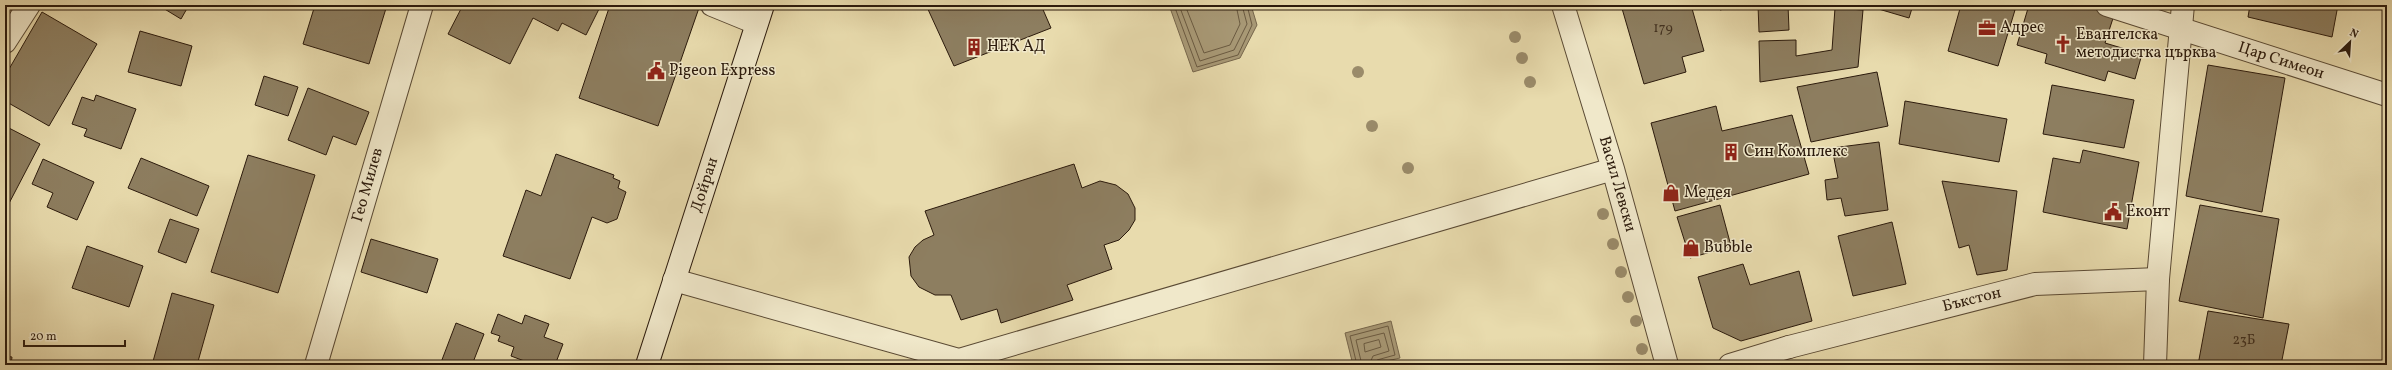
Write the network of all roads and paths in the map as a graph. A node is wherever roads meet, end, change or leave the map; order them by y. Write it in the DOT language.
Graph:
graph roads {
  1 [pos="29,5"];
  2 [pos="422,5"];
  3 [pos="712,5"];
  4 [pos="1563,5"];
  5 [pos="2107,5"];
  6 [pos="2183,5"];
  7 [pos="760,14"];
  8 [pos="2180,28"];
  9 [pos="5,42"];
  10 [pos="2387,94"];
  11 [pos="1613,169"];
  12 [pos="2158,279"];
  13 [pos="674,280"];
  14 [pos="959,362"];
  15 [pos="316,365"];
  16 [pos="647,365"];
  17 [pos="1667,365"];
  18 [pos="1730,365"];
  19 [pos="2155,365"];
  1 -- 9 [label="street"];
  2 -- 15 [label="street, Гео Милев"];
  3 -- 7 [label="street"];
  4 -- 11 [label="street, Васил Левски"];
  5 -- 8 [label="street, Цар Симеон"];
  6 -- 8 [label="street"];
  7 -- 13 [label="street, Дойран"];
  8 -- 10 [label="street, Цар Симеон"];
  8 -- 12 [label="street"];
  11 -- 14 [label="street"];
  11 -- 17 [label="street, Васил Левски"];
  12 -- 18 [label="street, Бъкстон"];
  12 -- 19 [label="street"];
  13 -- 14 [label="street"];
  13 -- 16 [label="street, Дойран"];
}
